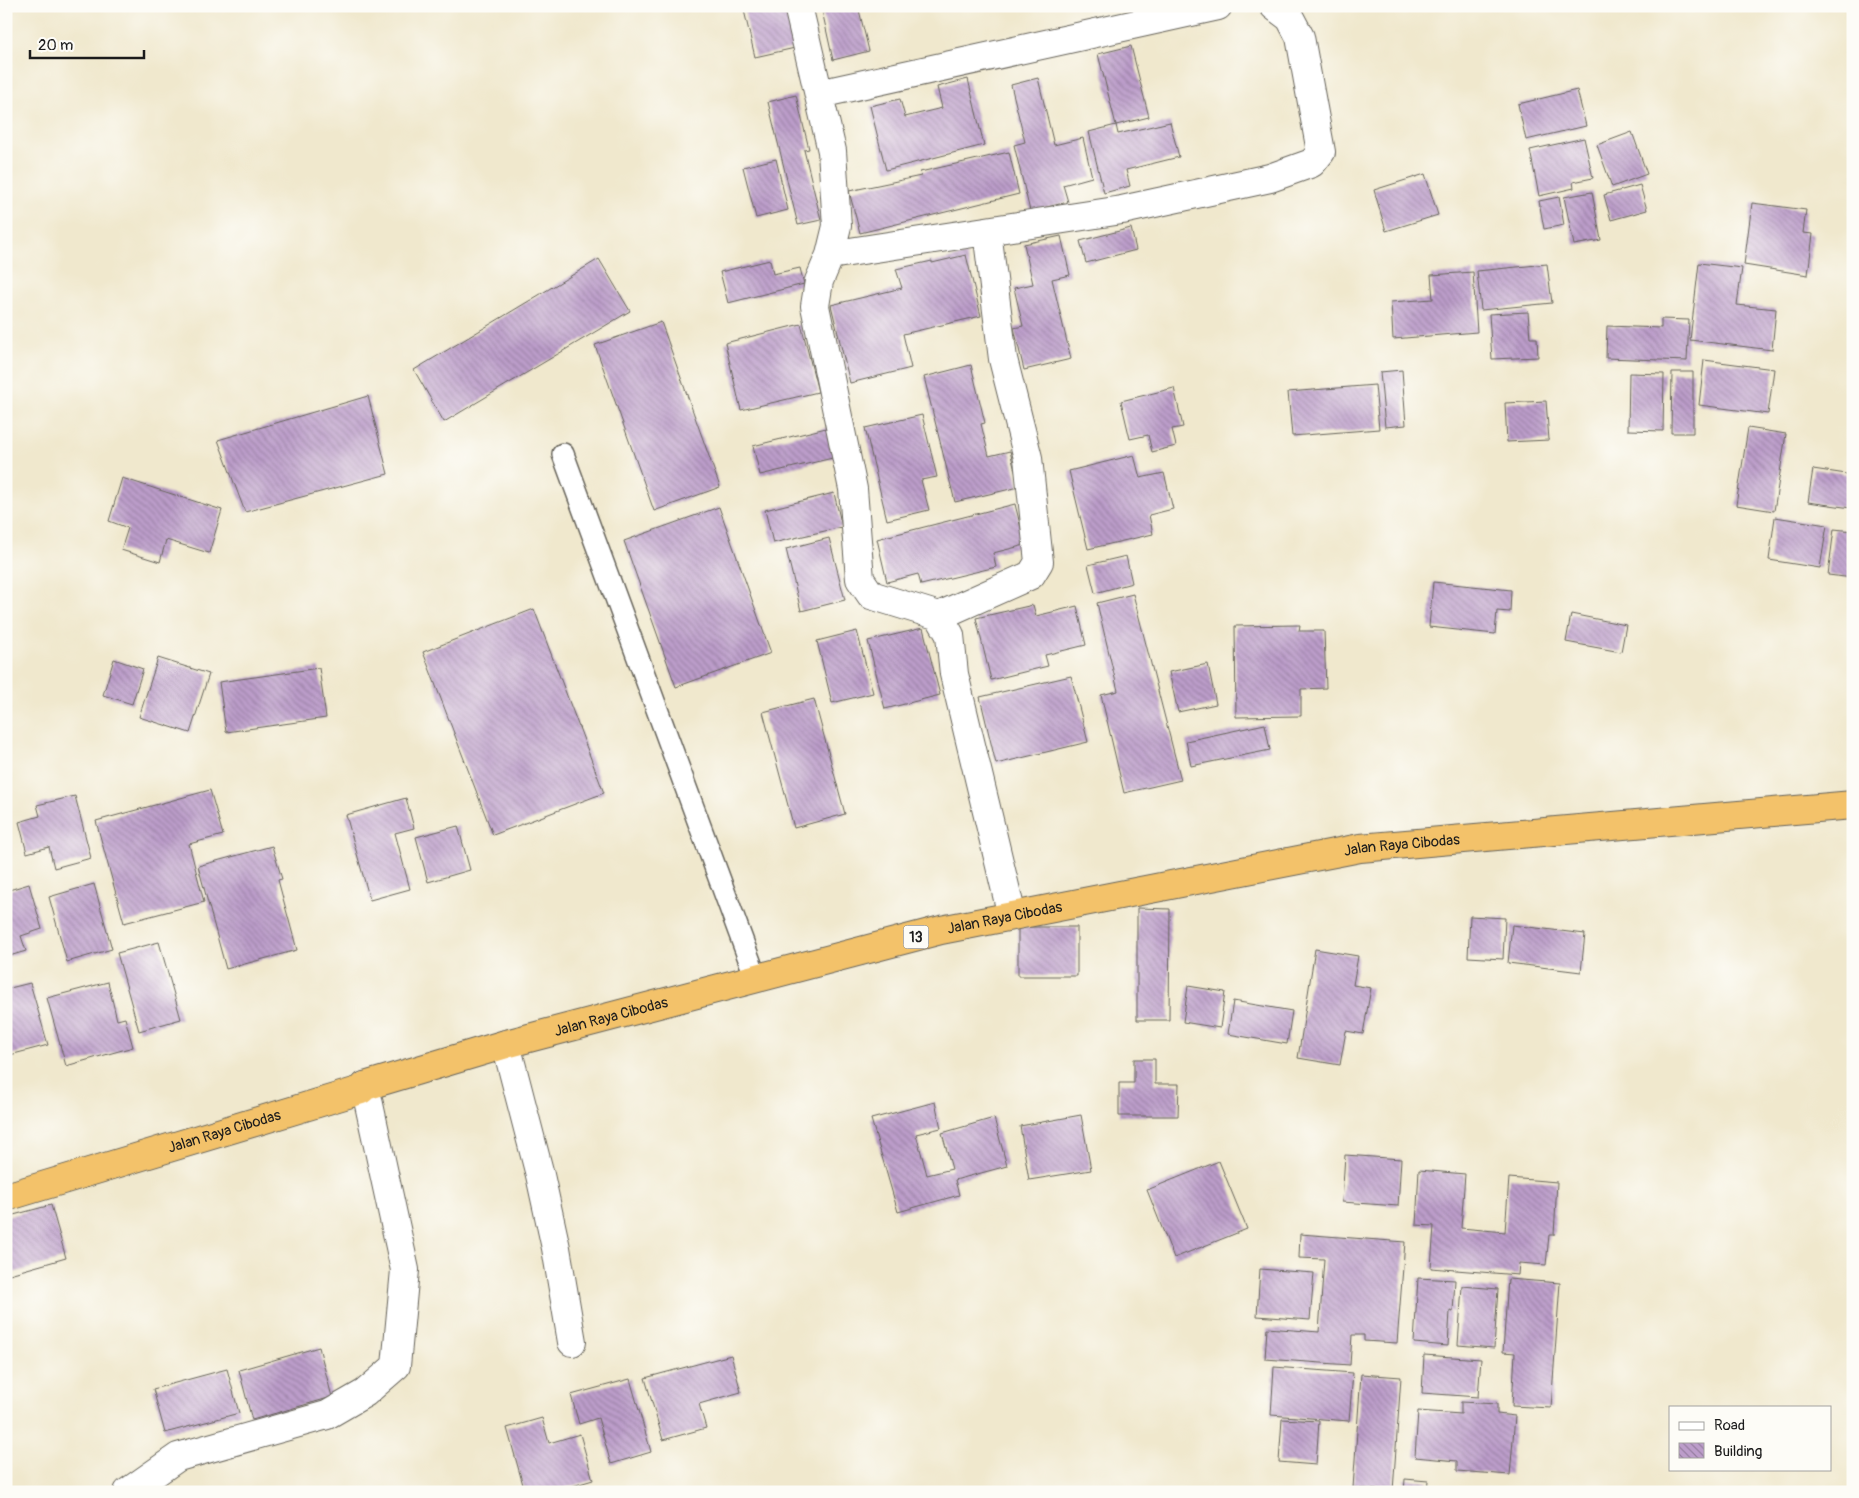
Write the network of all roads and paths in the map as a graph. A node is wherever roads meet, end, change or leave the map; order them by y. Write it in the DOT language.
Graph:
graph roads {
  1 [pos="798,6"];
  2 [pos="1218,6"];
  3 [pos="1274,6"];
  4 [pos="819,94"];
  5 [pos="987,231"];
  6 [pos="830,255"];
  7 [pos="563,454"];
  8 [pos="939,616"];
  9 [pos="1853,805"];
  10 [pos="1012,916"];
  11 [pos="756,978"];
  12 [pos="506,1044"];
  13 [pos="365,1086"];
  14 [pos="6,1197"];
  15 [pos="572,1342"];
  16 [pos="128,1492"];
  1 -- 4 [label="street"];
  2 -- 4 [label="street"];
  3 -- 5 [label="street"];
  4 -- 6 [label="street"];
  5 -- 6 [label="street"];
  5 -- 8 [label="street"];
  6 -- 8 [label="street"];
  7 -- 11 [label="lane"];
  8 -- 10 [label="street"];
  9 -- 10 [label="highway, Jalan Raya Cibodas / 13"];
  10 -- 11 [label="highway, Jalan Raya Cibodas / 13"];
  11 -- 12 [label="highway, Jalan Raya Cibodas / 13"];
  12 -- 13 [label="highway, Jalan Raya Cibodas / 13"];
  12 -- 15 [label="street"];
  13 -- 14 [label="highway, Jalan Raya Cibodas / 13"];
  13 -- 16 [label="street"];
}
